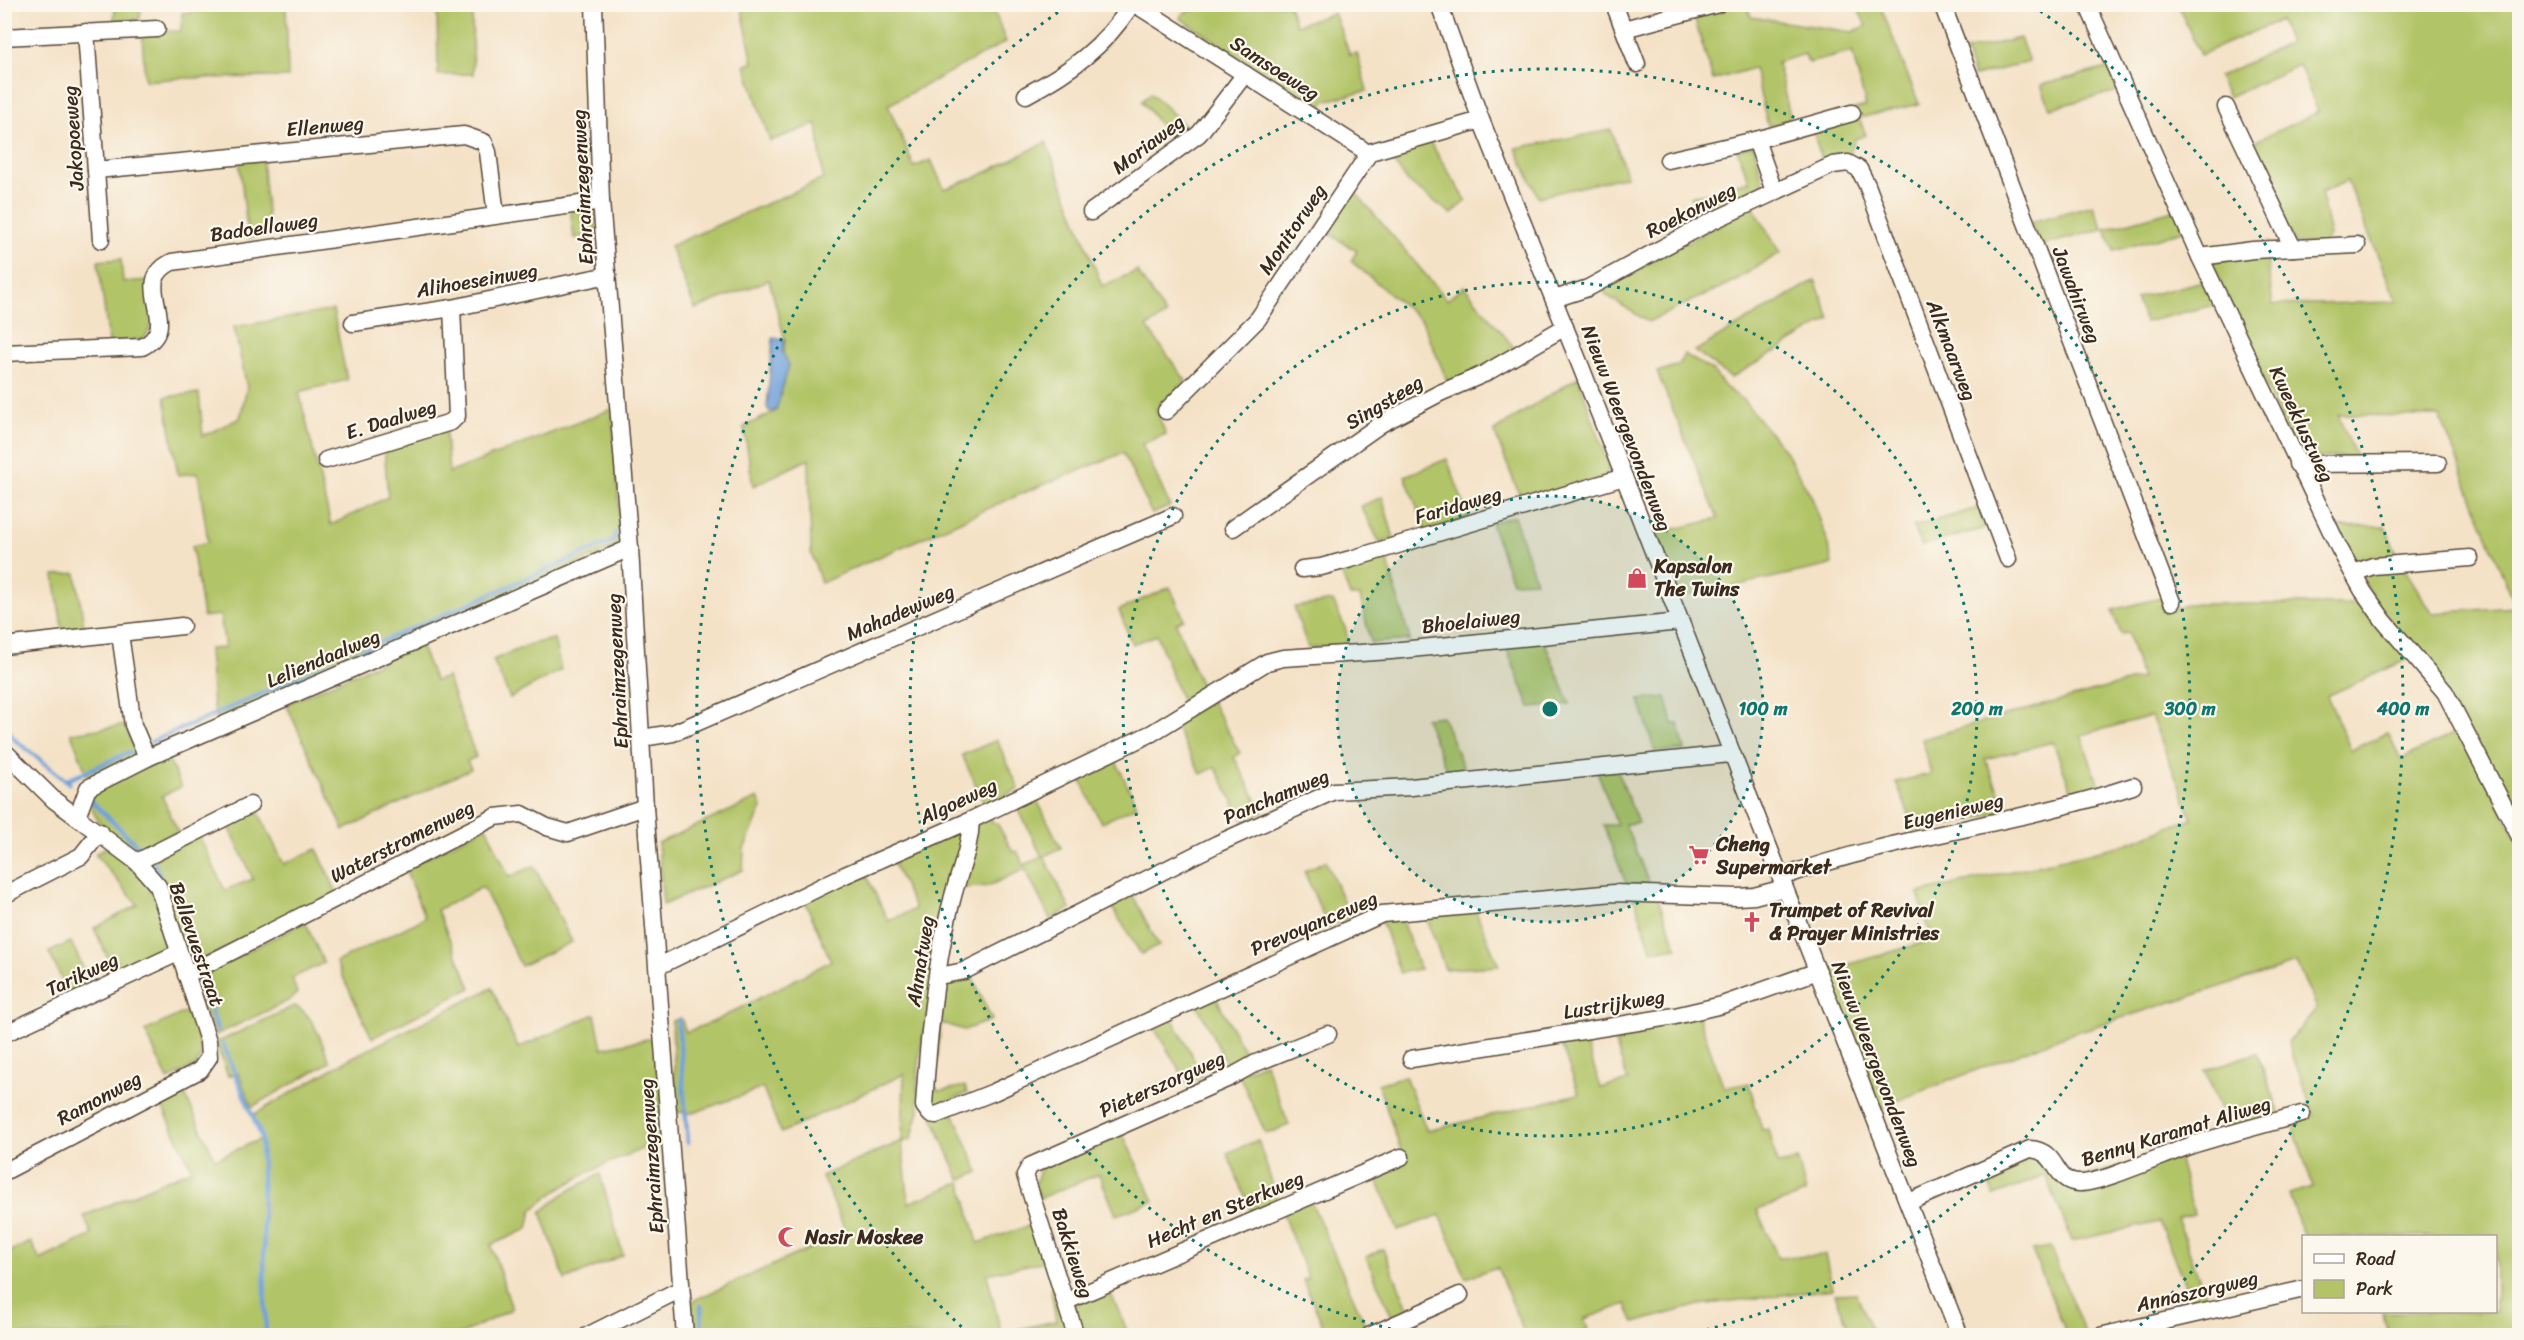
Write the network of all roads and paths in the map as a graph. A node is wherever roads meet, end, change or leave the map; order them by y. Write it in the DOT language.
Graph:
graph roads {
  1 [pos="594,4"];
  2 [pos="1133,4"];
  3 [pos="1439,4"];
  4 [pos="1614,4"];
  5 [pos="1718,4"];
  6 [pos="1942,4"];
  7 [pos="2087,4"];
  8 [pos="157,29"];
  9 [pos="1624,29"];
  10 [pos="86,32"];
  11 [pos="4,37"];
  12 [pos="1637,64"];
  13 [pos="1245,74"];
  14 [pos="1026,95"];
  15 [pos="2226,107"];
  16 [pos="1852,113"];
  17 [pos="1481,120"];
  18 [pos="1756,140"];
  19 [pos="1362,149"];
  20 [pos="1668,160"];
  21 [pos="1848,163"];
  22 [pos="96,170"];
  23 [pos="1774,191"];
  24 [pos="601,201"];
  25 [pos="1091,212"];
  26 [pos="496,215"];
  27 [pos="101,240"];
  28 [pos="2356,245"];
  29 [pos="2293,248"];
  30 [pos="2200,256"];
  31 [pos="608,275"];
  32 [pos="1554,299"];
  33 [pos="452,308"];
  34 [pos="353,323"];
  35 [pos="1565,327"];
  36 [pos="4,353"];
  37 [pos="1166,411"];
  38 [pos="326,460"];
  39 [pos="2297,464"];
  40 [pos="2438,464"];
  41 [pos="1624,477"];
  42 [pos="1173,516"];
  43 [pos="1233,528"];
  44 [pos="630,548"];
  45 [pos="2470,558"];
  46 [pos="2008,559"];
  47 [pos="1302,569"];
  48 [pos="2354,573"];
  49 [pos="2172,602"];
  50 [pos="1680,622"];
  51 [pos="182,626"];
  52 [pos="120,634"];
  53 [pos="4,646"];
  54 [pos="1267,662"];
  55 [pos="642,738"];
  56 [pos="4,751"];
  57 [pos="1730,754"];
  58 [pos="147,758"];
  59 [pos="2133,786"];
  60 [pos="250,805"];
  61 [pos="645,807"];
  62 [pos="77,817"];
  63 [pos="971,820"];
  64 [pos="100,832"];
  65 [pos="2520,837"];
  66 [pos="137,862"];
  67 [pos="1783,883"];
  68 [pos="4,895"];
  69 [pos="178,953"];
  70 [pos="659,966"];
  71 [pos="1818,971"];
  72 [pos="186,975"];
  73 [pos="939,976"];
  74 [pos="4,1034"];
  75 [pos="1328,1034"];
  76 [pos="209,1056"];
  77 [pos="1411,1059"];
  78 [pos="926,1111"];
  79 [pos="2302,1114"];
  80 [pos="1401,1157"];
  81 [pos="4,1172"];
  82 [pos="1028,1183"];
  83 [pos="1909,1202"];
  84 [pos="681,1289"];
  85 [pos="2302,1289"];
  86 [pos="1460,1295"];
  87 [pos="1067,1301"];
  88 [pos="1956,1334"];
  89 [pos="587,1335"];
  90 [pos="685,1335"];
  91 [pos="1076,1335"];
  92 [pos="1369,1335"];
  93 [pos="2100,1335"];
  1 -- 24 [label="street, Ephraimzegenweg"];
  2 -- 13 [label="street, Samsoeweg"];
  2 -- 14 [label="street"];
  3 -- 17 [label="street, Nieuw Weergevondenweg"];
  4 -- 9 [label="street"];
  5 -- 9 [label="street"];
  6 -- 49 [label="street, Jawahirweg"];
  7 -- 30 [label="street, Kweeklustweg"];
  8 -- 10 [label="street"];
  9 -- 12 [label="street"];
  10 -- 11 [label="street"];
  10 -- 22 [label="street, Jakopoeweg"];
  13 -- 19 [label="street, Samsoeweg"];
  13 -- 25 [label="street, Moriaweg"];
  15 -- 29 [label="street"];
  16 -- 18 [label="street"];
  17 -- 32 [label="street, Nieuw Weergevondenweg"];
  17 -- 37 [label="street, Monitorweg"];
  18 -- 20 [label="street"];
  18 -- 23 [label="street"];
  21 -- 23 [label="street, Roekonweg"];
  21 -- 46 [label="street, Alkmaarweg"];
  22 -- 26 [label="street, Ellenweg"];
  22 -- 27 [label="street, Jakopoeweg"];
  23 -- 32 [label="street, Roekonweg"];
  24 -- 26 [label="street, Badoellaweg"];
  24 -- 31 [label="street, Ephraimzegenweg"];
  26 -- 36 [label="street, Badoellaweg"];
  28 -- 29 [label="street"];
  29 -- 30 [label="street"];
  30 -- 39 [label="street, Kweeklustweg"];
  31 -- 33 [label="street, Alihoeseinweg"];
  31 -- 44 [label="street, Ephraimzegenweg"];
  32 -- 35 [label="street, Nieuw Weergevondenweg"];
  33 -- 34 [label="street, Alihoeseinweg"];
  33 -- 38 [label="street, E. Daalweg"];
  35 -- 41 [label="street, Nieuw Weergevondenweg"];
  35 -- 43 [label="street, Singsteeg"];
  39 -- 40 [label="street"];
  39 -- 48 [label="street, Kweeklustweg"];
  41 -- 47 [label="street, Faridaweg"];
  41 -- 50 [label="street, Nieuw Weergevondenweg"];
  42 -- 55 [label="street, Mahadewweg"];
  44 -- 55 [label="street, Ephraimzegenweg"];
  44 -- 58 [label="street, Leliendaalweg"];
  45 -- 48 [label="street"];
  48 -- 65 [label="street, Kweeklustweg"];
  50 -- 54 [label="street, Bhoelaiweg"];
  50 -- 57 [label="street, Nieuw Weergevondenweg"];
  51 -- 52 [label="street"];
  52 -- 53 [label="street"];
  52 -- 58 [label="street"];
  54 -- 63 [label="street, Algoeweg"];
  55 -- 61 [label="street, Ephraimzegenweg"];
  56 -- 62 [label="street"];
  57 -- 67 [label="street, Nieuw Weergevondenweg"];
  57 -- 73 [label="street, Panchamweg"];
  58 -- 62 [label="street, Leliendaalweg"];
  59 -- 67 [label="street, Eugenieweg"];
  60 -- 66 [label="street"];
  61 -- 70 [label="street, Ephraimzegenweg"];
  61 -- 72 [label="street, Waterstromenweg"];
  62 -- 64 [label="street"];
  63 -- 70 [label="street, Algoeweg"];
  63 -- 73 [label="street, Ahmatweg"];
  64 -- 66 [label="street, Bellevuestraat"];
  64 -- 68 [label="street"];
  66 -- 69 [label="street, Bellevuestraat"];
  67 -- 71 [label="street, Nieuw Weergevondenweg"];
  67 -- 78 [label="street, Prevoyanceweg"];
  69 -- 72 [label="street, Bellevuestraat"];
  69 -- 74 [label="street, Tarikweg"];
  70 -- 84 [label="street, Ephraimzegenweg"];
  71 -- 77 [label="street, Lustrijkweg"];
  71 -- 83 [label="street, Nieuw Weergevondenweg"];
  72 -- 76 [label="street, Bellevuestraat"];
  73 -- 78 [label="street, Ahmatweg"];
  75 -- 82 [label="street, Pieterszorgweg"];
  76 -- 81 [label="street, Ramonweg"];
  79 -- 83 [label="street, Benny Karamat Aliweg"];
  80 -- 87 [label="street, Hecht en Sterkweg"];
  82 -- 87 [label="street, Bakkieweg"];
  83 -- 88 [label="street, Nieuw Weergevondenweg"];
  84 -- 89 [label="street"];
  84 -- 90 [label="street, Ephraimzegenweg"];
  85 -- 93 [label="street, Annaszorgweg"];
  86 -- 92 [label="street"];
  87 -- 91 [label="street, Bakkieweg"];
}
